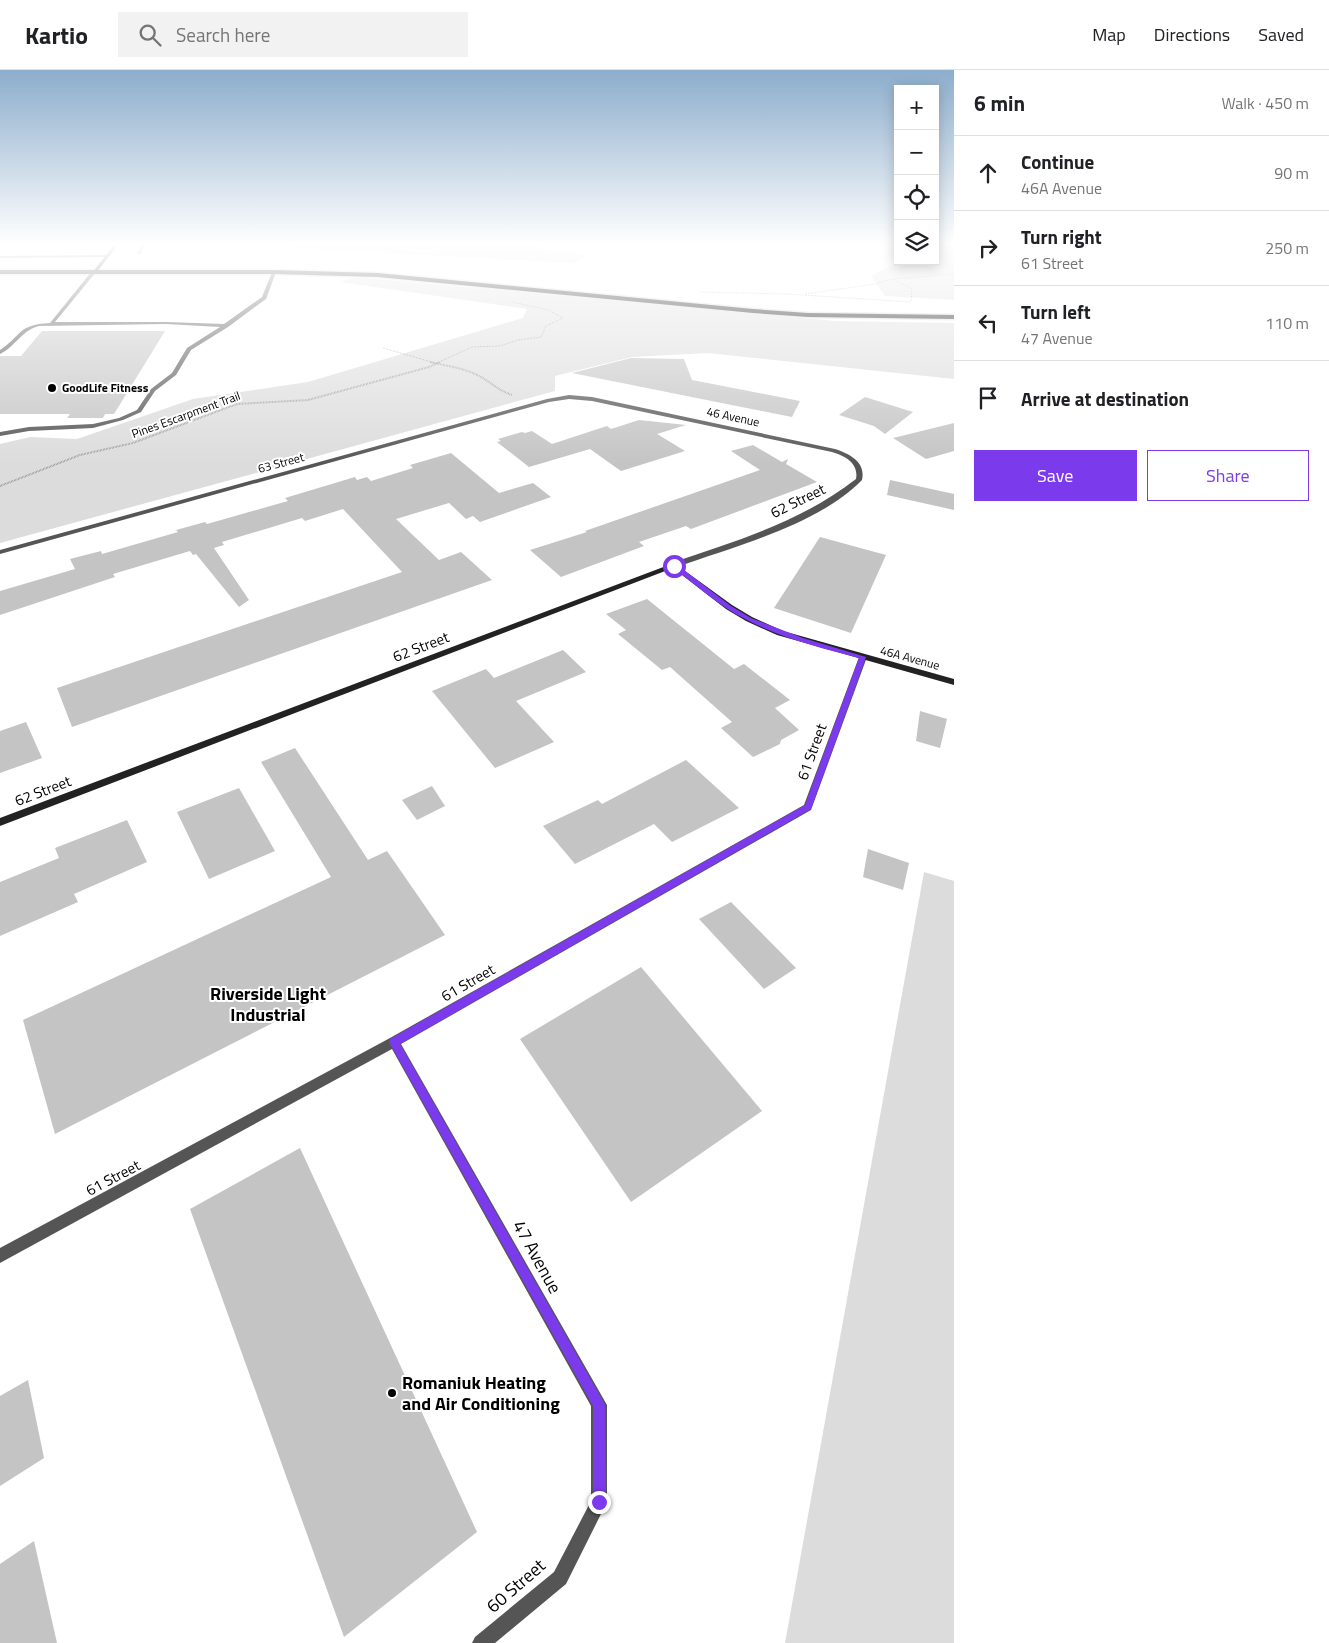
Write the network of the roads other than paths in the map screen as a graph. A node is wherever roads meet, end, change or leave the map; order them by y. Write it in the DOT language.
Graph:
graph roads {
  1 [pos="56,318"];
  2 [pos="236,318"];
  3 [pos="51,324"];
  4 [pos="226,326"];
  5 [pos="0,352"];
  6 [pos="569,397"];
  7 [pos="0,434"];
  8 [pos="848,490"];
  9 [pos="0,552"];
  10 [pos="674,566"];
  11 [pos="863,657"];
  12 [pos="954,682"];
  13 [pos="0,822"];
  14 [pos="394,1042"];
  15 [pos="0,1256"];
  16 [pos="599,1502"];
  17 [pos="481,1643"];
  1 -- 3 [label="street"];
  2 -- 4 [label="street"];
  3 -- 4 [label="street"];
  3 -- 5 [label="street"];
  4 -- 7 [label="street"];
  6 -- 8 [label="street, 46 Avenue"];
  6 -- 9 [label="street, 63 Street"];
  8 -- 10 [label="street, 62 Street"];
  10 -- 11 [label="street, 46A Avenue"];
  10 -- 13 [label="street, 62 Street"];
  11 -- 12 [label="street, 46A Avenue"];
  11 -- 14 [label="street, 61 Street"];
  14 -- 15 [label="street, 61 Street"];
  14 -- 16 [label="street, 47 Avenue"];
  16 -- 17 [label="street, 60 Street"];
}
